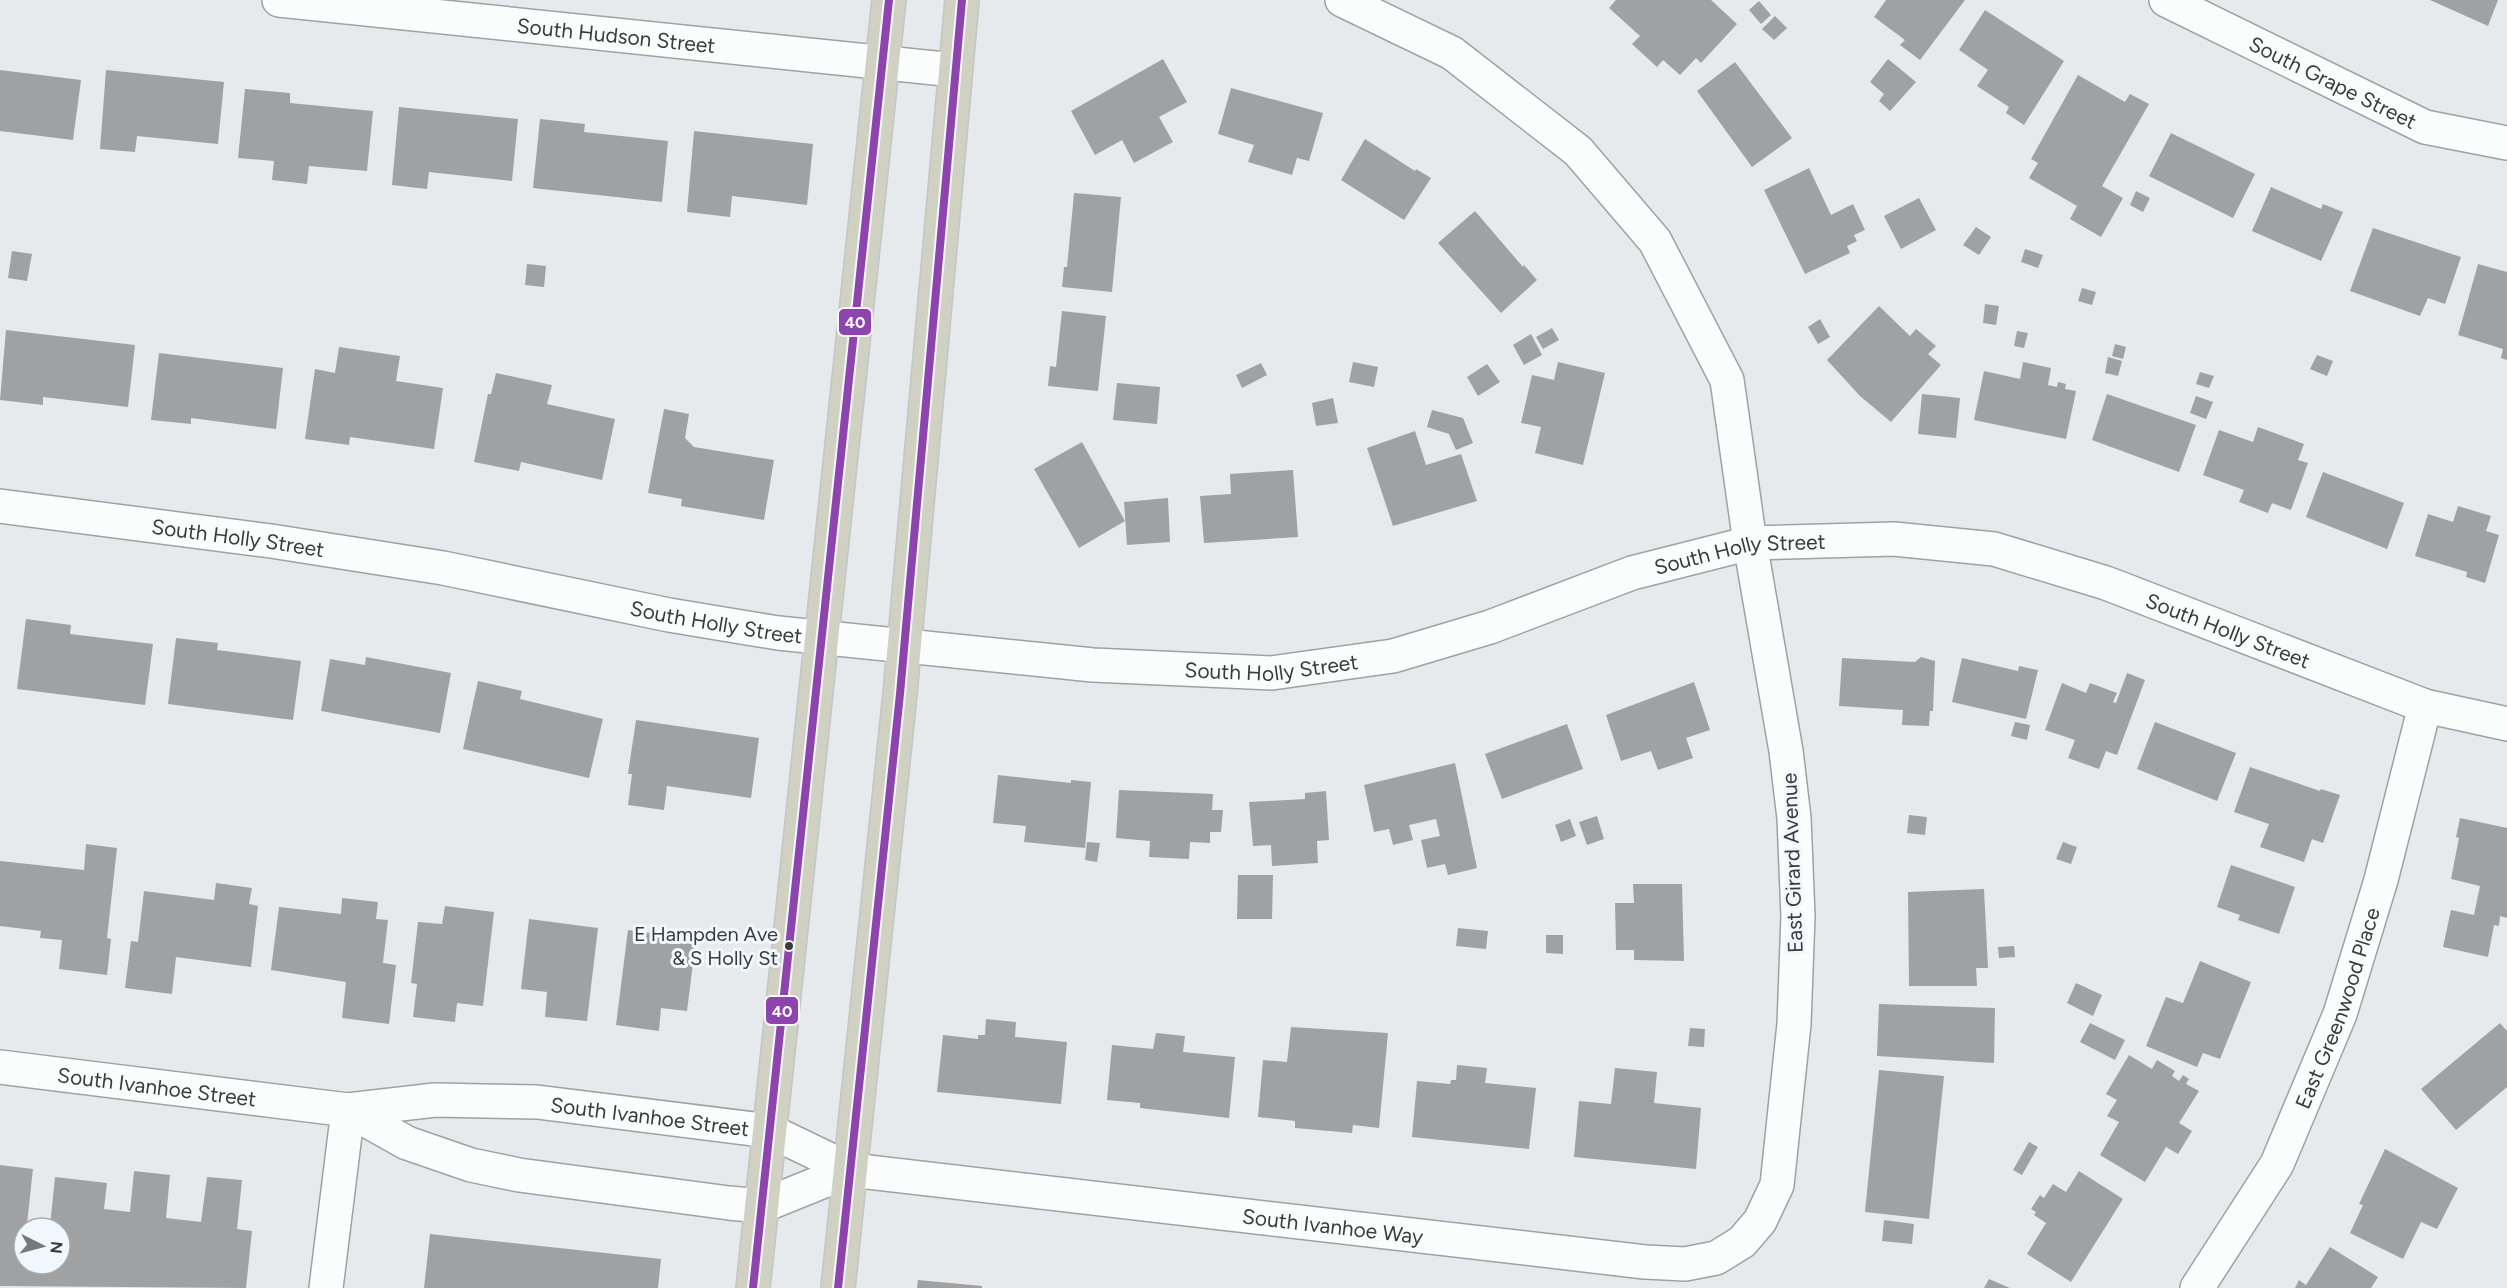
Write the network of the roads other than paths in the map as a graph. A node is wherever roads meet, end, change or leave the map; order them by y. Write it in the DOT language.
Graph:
graph roads {
  1 [pos="279,0"];
  2 [pos="889,0"];
  3 [pos="962,0"];
  4 [pos="1342,0"];
  5 [pos="2166,0"];
  6 [pos="882,63"];
  7 [pos="954,70"];
  8 [pos="2507,143"];
  9 [pos="0,506"];
  10 [pos="1750,543"];
  11 [pos="820,637"];
  12 [pos="904,646"];
  13 [pos="2425,706"];
  14 [pos="2507,724"];
  15 [pos="0,1067"];
  16 [pos="348,1110"];
  17 [pos="770,1131"];
  18 [pos="851,1170"];
  19 [pos="1777,1185"];
  20 [pos="762,1206"];
  21 [pos="326,1288"];
  22 [pos="753,1288"];
  23 [pos="838,1288"];
  24 [pos="2197,1288"];
  1 -- 6 [label="street, South Hudson Street"];
  2 -- 6 [label="highway"];
  3 -- 7 [label="highway"];
  4 -- 10 [label="street, East Girard Avenue"];
  5 -- 8 [label="street, South Grape Street"];
  6 -- 7 [label="street, South Hudson Street"];
  6 -- 11 [label="highway"];
  7 -- 12 [label="highway"];
  9 -- 11 [label="street, South Holly Street"];
  10 -- 12 [label="street, South Holly Street"];
  10 -- 13 [label="street, South Holly Street"];
  10 -- 19 [label="street, East Girard Avenue"];
  11 -- 12 [label="street, South Holly Street"];
  11 -- 17 [label="highway"];
  12 -- 18 [label="highway"];
  13 -- 14 [label="street, South Holly Street"];
  13 -- 24 [label="street, East Greenwood Place"];
  15 -- 16 [label="street, South Ivanhoe Street"];
  16 -- 17 [label="street, South Ivanhoe Street"];
  16 -- 20 [label="street, South Ivanhoe Street"];
  16 -- 21 [label="street"];
  17 -- 18 [label="street, South Ivanhoe Street"];
  17 -- 20 [label="highway"];
  18 -- 19 [label="street, South Ivanhoe Way"];
  18 -- 20 [label="street, South Ivanhoe Street"];
  18 -- 23 [label="highway"];
  20 -- 22 [label="highway"];
}
